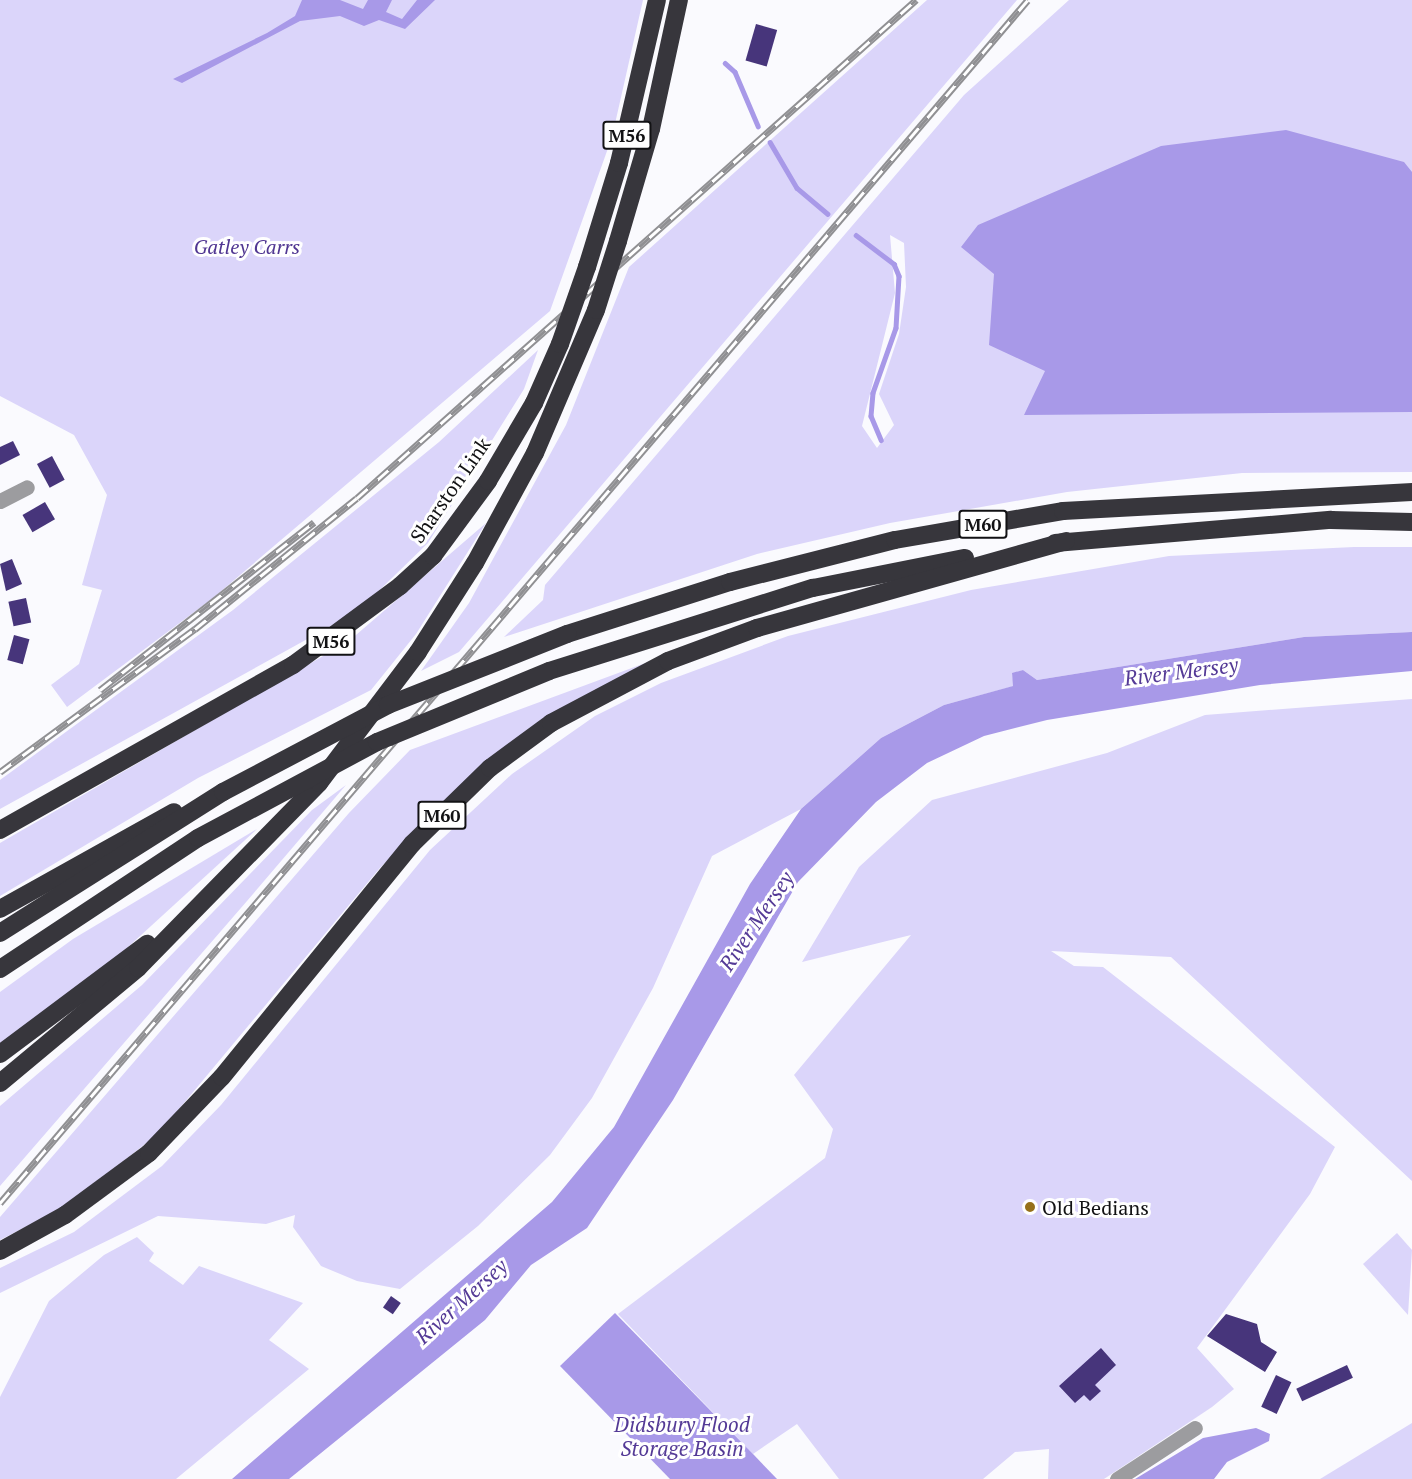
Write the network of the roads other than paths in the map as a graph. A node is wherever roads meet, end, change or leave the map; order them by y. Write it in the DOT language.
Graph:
graph roads {
  1 [pos="657,0"];
  2 [pos="679,0"];
  3 [pos="27,487"];
  4 [pos="1412,492"];
  5 [pos="0,501"];
  6 [pos="1412,522"];
  7 [pos="1066,541"];
  8 [pos="222,792"];
  9 [pos="0,830"];
  10 [pos="206,895"];
  11 [pos="0,909"];
  12 [pos="0,933"];
  13 [pos="0,969"];
  14 [pos="0,1054"];
  15 [pos="0,1083"];
  16 [pos="7,1248"];
  17 [pos="1195,1428"];
  18 [pos="1117,1479"];
  1 -- 9 [label="highway, Sharston Link / M56, bridge"];
  2 -- 10 [label="highway, M56, bridge"];
  3 -- 5 [label="street"];
  4 -- 8 [label="highway, M60, bridge"];
  6 -- 7 [label="highway, M60"];
  7 -- 13 [label="highway, M60, bridge"];
  7 -- 16 [label="highway, M60"];
  8 -- 11 [label="highway, M60"];
  8 -- 12 [label="highway, M60"];
  10 -- 14 [label="highway"];
  10 -- 15 [label="highway, M56"];
  17 -- 18 [label="street"];
}
